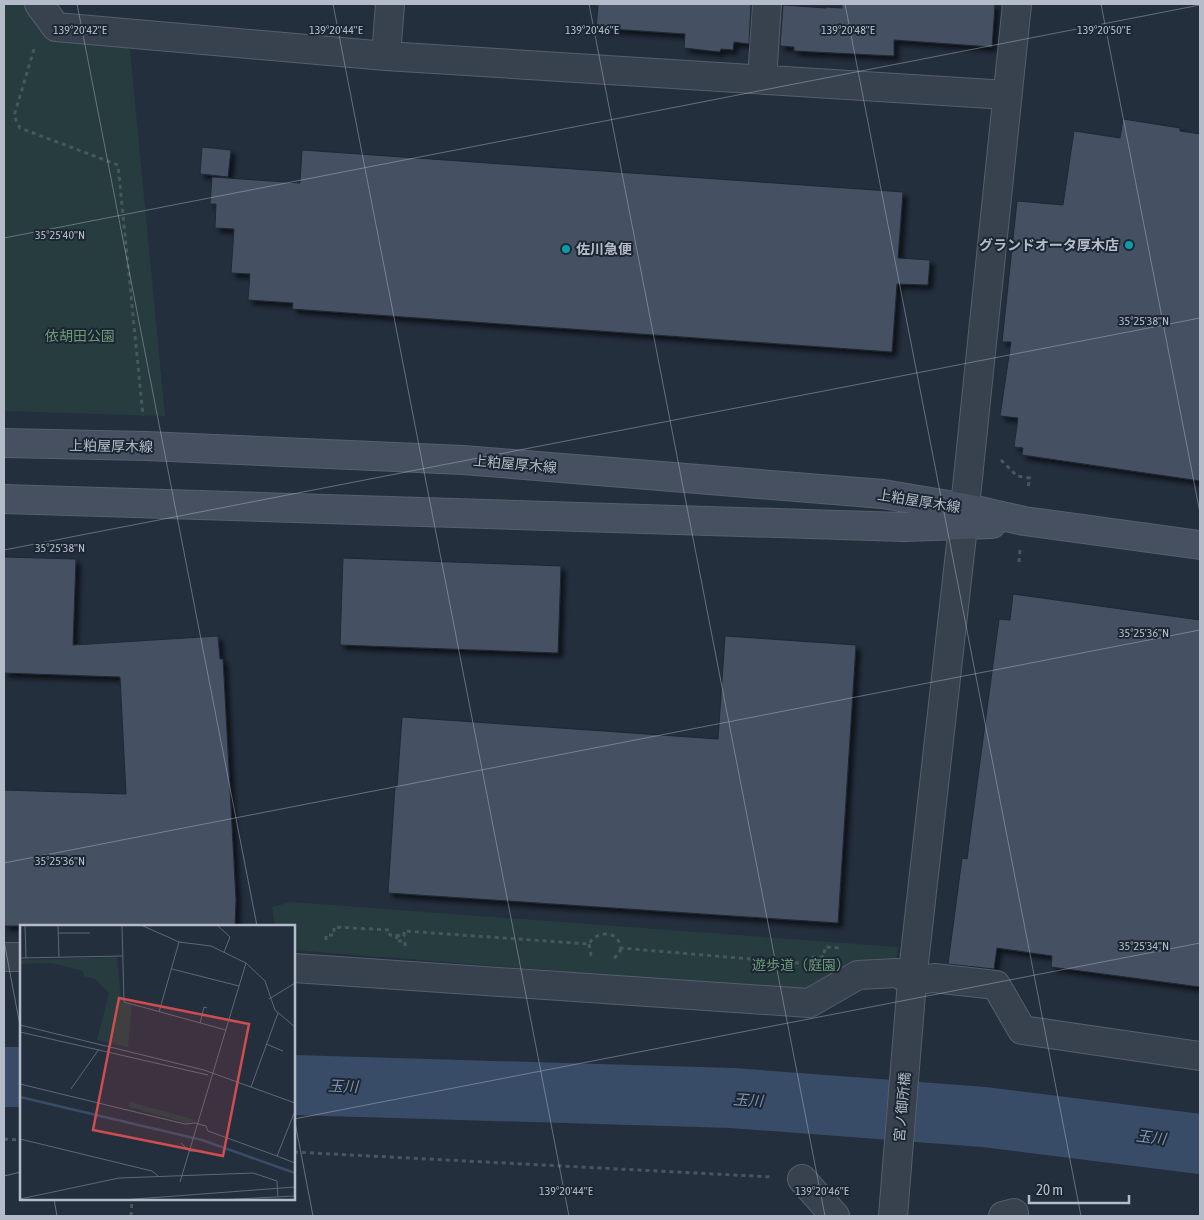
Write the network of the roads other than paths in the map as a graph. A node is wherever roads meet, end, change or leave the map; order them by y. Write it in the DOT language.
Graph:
graph roads {
  1 [pos="40,4"];
  2 [pos="390,4"];
  3 [pos="767,4"];
  4 [pos="1017,4"];
  5 [pos="386,56"];
  6 [pos="762,79"];
  7 [pos="1007,95"];
  8 [pos="4,443"];
  9 [pos="4,499"];
  10 [pos="964,517"];
  11 [pos="1200,545"];
  12 [pos="4,957"];
  13 [pos="20,957"];
  14 [pos="305,969"];
  15 [pos="911,989"];
  16 [pos="1200,1056"];
  17 [pos="802,1179"];
  18 [pos="836,1216"];
  19 [pos="893,1216"];
  1 -- 5 [label="street"];
  2 -- 5 [label="street"];
  3 -- 6 [label="street"];
  4 -- 7 [label="street, 宮ノ御所橋"];
  5 -- 6 [label="street"];
  6 -- 7 [label="street"];
  7 -- 10 [label="street, 宮ノ御所橋"];
  8 -- 10 [label="main road, 上粕屋厚木線"];
  9 -- 10 [label="main road, 上粕屋厚木線"];
  10 -- 11 [label="main road, 上粕屋厚木線"];
  10 -- 15 [label="street, 宮ノ御所橋"];
  12 -- 13 [label="street"];
  14 -- 15 [label="street"];
  15 -- 16 [label="street"];
  15 -- 19 [label="street, 宮ノ御所橋"];
  17 -- 18 [label="street"];
}
